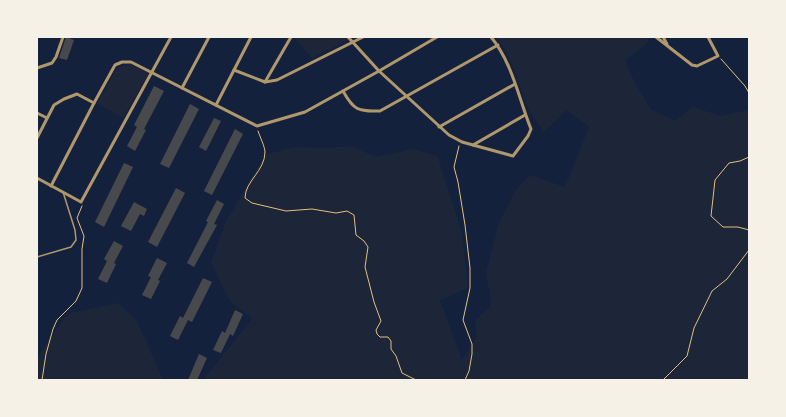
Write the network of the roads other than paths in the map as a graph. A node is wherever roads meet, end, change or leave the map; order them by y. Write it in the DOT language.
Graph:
graph roads {
  1 [pos="63,37"];
  2 [pos="170,37"];
  3 [pos="209,37"];
  4 [pos="251,37"];
  5 [pos="291,37"];
  6 [pos="348,37"];
  7 [pos="363,37"];
  8 [pos="437,37"];
  9 [pos="491,37"];
  10 [pos="656,37"];
  11 [pos="663,37"];
  12 [pos="708,37"];
  13 [pos="353,42"];
  14 [pos="498,45"];
  15 [pos="668,46"];
  16 [pos="37,68"];
  17 [pos="234,70"];
  18 [pos="379,71"];
  19 [pos="152,72"];
  20 [pos="265,82"];
  21 [pos="515,84"];
  22 [pos="182,88"];
  23 [pos="343,91"];
  24 [pos="406,96"];
  25 [pos="94,103"];
  26 [pos="216,105"];
  27 [pos="37,113"];
  28 [pos="525,115"];
  29 [pos="47,118"];
  30 [pos="440,127"];
  31 [pos="37,138"];
  32 [pos="473,145"];
  33 [pos="37,178"];
  34 [pos="50,186"];
  35 [pos="63,192"];
  36 [pos="37,257"];
  1 -- 16 [label="street"];
  2 -- 19 [label="street"];
  3 -- 22 [label="street"];
  4 -- 17 [label="street"];
  5 -- 20 [label="street"];
  6 -- 13 [label="street"];
  7 -- 13 [label="street"];
  8 -- 18 [label="street"];
  9 -- 14 [label="street"];
  10 -- 15 [label="street"];
  11 -- 15 [label="street"];
  12 -- 15 [label="street"];
  13 -- 18 [label="street"];
  13 -- 20 [label="street"];
  14 -- 21 [label="street"];
  14 -- 24 [label="street"];
  17 -- 20 [label="street"];
  17 -- 26 [label="street"];
  18 -- 23 [label="street"];
  18 -- 24 [label="street"];
  19 -- 22 [label="street"];
  19 -- 25 [label="street"];
  19 -- 35 [label="street"];
  21 -- 28 [label="street"];
  21 -- 30 [label="street"];
  22 -- 26 [label="street"];
  23 -- 24 [label="street"];
  23 -- 26 [label="street"];
  24 -- 30 [label="street"];
  25 -- 29 [label="street"];
  25 -- 34 [label="street"];
  27 -- 29 [label="street"];
  28 -- 32 [label="street"];
  28 -- 32 [label="street"];
  29 -- 31 [label="street"];
  30 -- 32 [label="street"];
  33 -- 34 [label="street"];
  34 -- 35 [label="street"];
  35 -- 36 [label="lane"];
}
